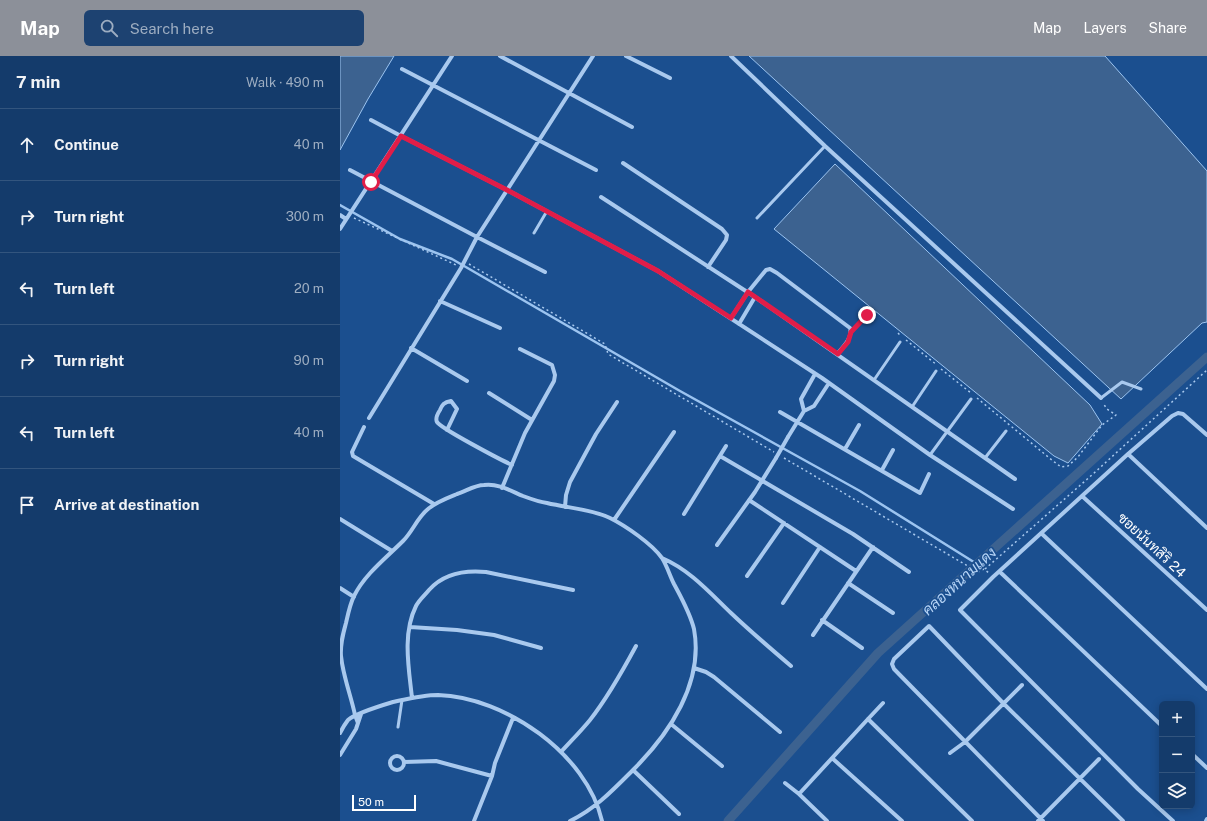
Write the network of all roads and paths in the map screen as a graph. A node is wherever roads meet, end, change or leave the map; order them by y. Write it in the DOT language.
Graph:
graph roads {
  1 [pos="452,56"];
  2 [pos="500,56"];
  3 [pos="593,56"];
  4 [pos="626,56"];
  5 [pos="731,56"];
  6 [pos="402,69"];
  7 [pos="670,78"];
  8 [pos="433,86"];
  9 [pos="568,94"];
  10 [pos="371,120"];
  11 [pos="632,127"];
  12 [pos="401,136"];
  13 [pos="539,141"];
  14 [pos="826,146"];
  15 [pos="623,163"];
  16 [pos="350,170"];
  17 [pos="596,170"];
  18 [pos="371,182"];
  19 [pos="507,190"];
  20 [pos="601,197"];
  21 [pos="547,211"];
  22 [pos="340,215"];
  23 [pos="348,216"];
  24 [pos="757,218"];
  25 [pos="340,229"];
  26 [pos="534,233"];
  27 [pos="477,237"];
  28 [pos="465,262"];
  29 [pos="708,267"];
  30 [pos="461,268"];
  31 [pos="545,272"];
  32 [pos="748,292"];
  33 [pos="756,297"];
  34 [pos="440,301"];
  35 [pos="867,315"];
  36 [pos="731,318"];
  37 [pos="739,324"];
  38 [pos="500,328"];
  39 [pos="851,332"];
  40 [pos="898,333"];
  41 [pos="900,342"];
  42 [pos="411,348"];
  43 [pos="520,349"];
  44 [pos="838,354"];
  45 [pos="1207,370"];
  46 [pos="936,371"];
  47 [pos="815,374"];
  48 [pos="874,380"];
  49 [pos="467,381"];
  50 [pos="829,383"];
  51 [pos="1141,389"];
  52 [pos="489,393"];
  53 [pos="1101,398"];
  54 [pos="972,399"];
  55 [pos="617,402"];
  56 [pos="912,407"];
  57 [pos="804,411"];
  58 [pos="780,412"];
  59 [pos="369,418"];
  60 [pos="532,420"];
  61 [pos="798,422"];
  62 [pos="859,425"];
  63 [pos="364,427"];
  64 [pos="447,430"];
  65 [pos="1006,431"];
  66 [pos="674,432"];
  67 [pos="947,432"];
  68 [pos="1207,435"];
  69 [pos="726,446"];
  70 [pos="845,449"];
  71 [pos="893,450"];
  72 [pos="1128,454"];
  73 [pos="930,455"];
  74 [pos="720,456"];
  75 [pos="985,458"];
  76 [pos="512,465"];
  77 [pos="882,470"];
  78 [pos="929,474"];
  79 [pos="1015,479"];
  80 [pos="762,480"];
  81 [pos="502,488"];
  82 [pos="1082,496"];
  83 [pos="749,500"];
  84 [pos="434,504"];
  85 [pos="565,507"];
  86 [pos="1012,509"];
  87 [pos="684,514"];
  88 [pos="340,519"];
  89 [pos="614,520"];
  90 [pos="784,523"];
  91 [pos="1207,528"];
  92 [pos="1041,533"];
  93 [pos="717,545"];
  94 [pos="820,547"];
  95 [pos="873,547"];
  96 [pos="392,551"];
  97 [pos="662,558"];
  98 [pos="984,569"];
  99 [pos="856,571"];
  100 [pos="908,572"];
  101 [pos="1000,572"];
  102 [pos="747,576"];
  103 [pos="993,577"];
  104 [pos="848,583"];
  105 [pos="340,588"];
  106 [pos="573,590"];
  107 [pos="354,596"];
  108 [pos="783,603"];
  109 [pos="1207,610"];
  110 [pos="893,613"];
  111 [pos="822,620"];
  112 [pos="410,627"];
  113 [pos="813,634"];
  114 [pos="636,646"];
  115 [pos="541,648"];
  116 [pos="862,648"];
  117 [pos="341,656"];
  118 [pos="791,666"];
  119 [pos="694,668"];
  120 [pos="1022,685"];
  121 [pos="1207,689"];
  122 [pos="412,698"];
  123 [pos="402,700"];
  124 [pos="883,703"];
  125 [pos="1003,703"];
  126 [pos="364,713"];
  127 [pos="355,715"];
  128 [pos="513,718"];
  129 [pos="868,719"];
  130 [pos="358,723"];
  131 [pos="1159,723"];
  132 [pos="671,724"];
  133 [pos="398,726"];
  134 [pos="780,732"];
  135 [pos="340,733"];
  136 [pos="965,742"];
  137 [pos="561,752"];
  138 [pos="950,753"];
  139 [pos="340,755"];
  140 [pos="1195,757"];
  141 [pos="832,758"];
  142 [pos="1099,759"];
  143 [pos="404,762"];
  144 [pos="722,766"];
  145 [pos="1207,768"];
  146 [pos="633,770"];
  147 [pos="492,776"];
  148 [pos="1080,779"];
  149 [pos="785,783"];
  150 [pos="799,794"];
  151 [pos="597,804"];
  152 [pos="680,814"];
  153 [pos="1040,820"];
  154 [pos="474,821"];
  155 [pos="570,821"];
  156 [pos="602,821"];
  157 [pos="827,821"];
  158 [pos="902,821"];
  159 [pos="972,821"];
  160 [pos="1123,821"];
  161 [pos="1173,821"];
  1 -- 8 [label="street"];
  2 -- 9 [label="street"];
  3 -- 9 [label="street"];
  4 -- 7 [label="street"];
  5 -- 14 [label="street"];
  6 -- 8 [label="street"];
  8 -- 12 [label="street"];
  8 -- 13 [label="street"];
  9 -- 11 [label="street"];
  9 -- 13 [label="street"];
  10 -- 12 [label="street"];
  12 -- 18 [label="street"];
  12 -- 19 [label="street"];
  13 -- 17 [label="street"];
  13 -- 19 [label="street"];
  14 -- 24 [label="lane"];
  14 -- 53 [label="street"];
  15 -- 29 [label="street"];
  16 -- 18 [label="street"];
  18 -- 23 [label="street"];
  18 -- 27 [label="street"];
  19 -- 21 [label="street"];
  19 -- 27 [label="street"];
  20 -- 29 [label="street"];
  21 -- 26 [label="lane"];
  21 -- 36 [label="street"];
  22 -- 23 [label="street"];
  23 -- 25 [label="street"];
  23 -- 30 [label="path"];
  27 -- 28 [label="street"];
  27 -- 31 [label="street"];
  28 -- 30 [label="street"];
  28 -- 98 [label="path"];
  29 -- 32 [label="street"];
  30 -- 34 [label="street"];
  32 -- 33 [label="street"];
  32 -- 36 [label="street"];
  32 -- 39 [label="street"];
  33 -- 37 [label="street"];
  33 -- 44 [label="street"];
  34 -- 38 [label="street"];
  34 -- 42 [label="street"];
  35 -- 39 [label="lane"];
  36 -- 37 [label="street"];
  37 -- 47 [label="street"];
  39 -- 44 [label="street"];
  40 -- 53 [label="path"];
  41 -- 48 [label="lane"];
  42 -- 49 [label="street"];
  42 -- 59 [label="street"];
  43 -- 60 [label="street"];
  44 -- 48 [label="street"];
  45 -- 98 [label="path"];
  46 -- 56 [label="lane"];
  47 -- 50 [label="street"];
  47 -- 57 [label="street"];
  48 -- 56 [label="street"];
  50 -- 57 [label="street"];
  50 -- 73 [label="street"];
  51 -- 53 [label="lane"];
  52 -- 60 [label="street"];
  54 -- 67 [label="lane"];
  55 -- 85 [label="street"];
  56 -- 67 [label="street"];
  57 -- 61 [label="street"];
  58 -- 61 [label="street"];
  60 -- 76 [label="street"];
  61 -- 70 [label="street"];
  61 -- 80 [label="street, bridge"];
  62 -- 70 [label="street"];
  63 -- 84 [label="street"];
  64 -- 64 [label="street"];
  64 -- 76 [label="street"];
  65 -- 75 [label="lane"];
  66 -- 89 [label="street"];
  67 -- 73 [label="lane"];
  67 -- 75 [label="street"];
  68 -- 72 [label="street"];
  69 -- 74 [label="street"];
  70 -- 77 [label="street"];
  71 -- 77 [label="street"];
  72 -- 82 [label="street"];
  72 -- 91 [label="street"];
  73 -- 86 [label="street"];
  74 -- 80 [label="street"];
  74 -- 87 [label="street"];
  75 -- 79 [label="street"];
  76 -- 81 [label="street"];
  77 -- 78 [label="street"];
  80 -- 83 [label="street"];
  80 -- 95 [label="street"];
  81 -- 84 [label="street"];
  81 -- 85 [label="street"];
  82 -- 92 [label="street"];
  82 -- 109 [label="street, ซอยนันทสิริ 24"];
  83 -- 90 [label="street"];
  83 -- 93 [label="street"];
  84 -- 96 [label="street"];
  85 -- 89 [label="street"];
  88 -- 96 [label="street"];
  89 -- 97 [label="street"];
  90 -- 94 [label="street"];
  90 -- 102 [label="street"];
  92 -- 101 [label="street"];
  92 -- 121 [label="street"];
  94 -- 99 [label="street"];
  94 -- 108 [label="street"];
  95 -- 99 [label="street"];
  95 -- 100 [label="street"];
  96 -- 107 [label="street"];
  97 -- 118 [label="street"];
  97 -- 119 [label="street"];
  98 -- 103 [label="path"];
  99 -- 104 [label="street"];
  101 -- 103 [label="street"];
  101 -- 131 [label="street"];
  103 -- 161 [label="street"];
  104 -- 110 [label="street"];
  104 -- 111 [label="street"];
  105 -- 107 [label="street"];
  106 -- 112 [label="street"];
  107 -- 117 [label="street"];
  111 -- 113 [label="street"];
  111 -- 116 [label="street"];
  112 -- 115 [label="street"];
  112 -- 122 [label="street"];
  114 -- 137 [label="street"];
  117 -- 127 [label="street"];
  119 -- 132 [label="street"];
  119 -- 134 [label="street"];
  120 -- 125 [label="street"];
  122 -- 123 [label="street"];
  122 -- 128 [label="street"];
  123 -- 126 [label="street"];
  123 -- 133 [label="lane"];
  124 -- 129 [label="street"];
  125 -- 136 [label="street"];
  125 -- 136 [label="street"];
  125 -- 148 [label="street"];
  126 -- 127 [label="street"];
  126 -- 130 [label="street"];
  127 -- 130 [label="street"];
  127 -- 135 [label="street"];
  128 -- 137 [label="street"];
  128 -- 147 [label="street"];
  129 -- 141 [label="street"];
  129 -- 159 [label="street"];
  130 -- 139 [label="street"];
  132 -- 144 [label="street"];
  132 -- 146 [label="street"];
  136 -- 138 [label="street"];
  136 -- 153 [label="street"];
  137 -- 151 [label="street"];
  140 -- 145 [label="street"];
  141 -- 150 [label="street"];
  141 -- 158 [label="street"];
  142 -- 148 [label="street"];
  143 -- 147 [label="street"];
  146 -- 151 [label="street"];
  146 -- 152 [label="street"];
  147 -- 154 [label="street"];
  148 -- 153 [label="street"];
  148 -- 160 [label="street"];
  149 -- 150 [label="street"];
  150 -- 157 [label="street"];
  151 -- 155 [label="street"];
  151 -- 156 [label="street"];
}
